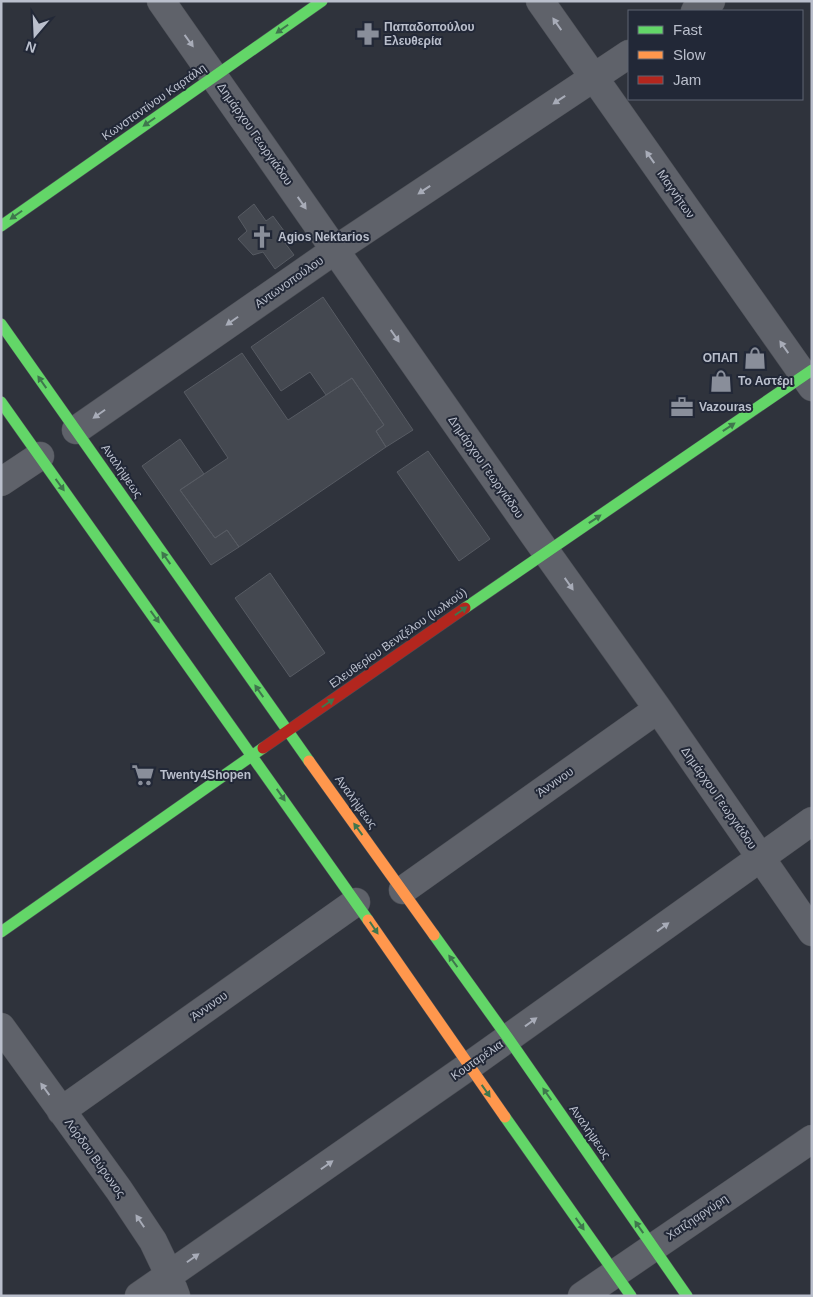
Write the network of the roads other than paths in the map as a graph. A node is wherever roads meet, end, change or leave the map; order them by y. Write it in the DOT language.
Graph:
graph roads {
  1 [pos="161,1"];
  2 [pos="322,1"];
  3 [pos="540,1"];
  4 [pos="711,1"];
  5 [pos="698,10"];
  6 [pos="628,55"];
  7 [pos="215,76"];
  8 [pos="594,77"];
  9 [pos="1,226"];
  10 [pos="335,250"];
  11 [pos="1,324"];
  12 [pos="809,378"];
  13 [pos="1,402"];
  14 [pos="76,430"];
  15 [pos="40,456"];
  16 [pos="1,482"];
  17 [pos="546,552"];
  18 [pos="658,709"];
  19 [pos="288,731"];
  20 [pos="253,755"];
  21 [pos="812,821"];
  22 [pos="760,858"];
  23 [pos="403,890"];
  24 [pos="356,902"];
  25 [pos="1,932"];
  26 [pos="812,932"];
  27 [pos="1,1027"];
  28 [pos="508,1038"];
  29 [pos="469,1066"];
  30 [pos="62,1111"];
  31 [pos="812,1139"];
  32 [pos="653,1247"];
  33 [pos="615,1273"];
  34 [pos="173,1285"];
  35 [pos="139,1296"];
  36 [pos="582,1296"];
  37 [pos="631,1296"];
  38 [pos="687,1296"];
  1 -- 7 [label="street, Δημάρχου Γεωργιάδου, one-way"];
  2 -- 7 [label="main road, Κωνσταντίνου Καρτάλη, one-way"];
  8 -- 3 [label="street, Μαγνήτων, one-way"];
  4 -- 5 [label="street"];
  6 -- 8 [label="street, Αντωνοπούλου"];
  7 -- 9 [label="main road, Κωνσταντίνου Καρτάλη, one-way"];
  7 -- 10 [label="street, Δημάρχου Γεωργιάδου, one-way"];
  8 -- 10 [label="street, Αντωνοπούλου, one-way"];
  12 -- 8 [label="street, Μαγνήτων, one-way"];
  10 -- 14 [label="street, Αντωνοπούλου, one-way"];
  10 -- 17 [label="street, Δημάρχου Γεωργιάδου, one-way"];
  14 -- 11 [label="main road, Αναλήψεως, one-way"];
  17 -- 12 [label="main road, Ελευθερίου Βενιζέλου (Ιωλκού), one-way"];
  13 -- 15 [label="main road"];
  19 -- 14 [label="main road, Αναλήψεως, one-way"];
  15 -- 16 [label="street"];
  15 -- 20 [label="main road, one-way"];
  17 -- 18 [label="street, Δημάρχου Γεωργιάδου, one-way"];
  19 -- 17 [label="main road, Ελευθερίου Βενιζέλου (Ιωλκού), one-way"];
  18 -- 22 [label="street, Δημάρχου Γεωργιάδου"];
  18 -- 23 [label="street, Άννινου"];
  19 -- 20 [label="main road, Ελευθερίου Βενιζέλου (Ιωλκού)"];
  23 -- 19 [label="main road, Αναλήψεως, one-way"];
  20 -- 24 [label="main road, one-way"];
  20 -- 25 [label="main road, Ελευθερίου Βενιζέλου (Ιωλκού)"];
  21 -- 22 [label="street, Κουταρέλια"];
  22 -- 26 [label="street, Δημάρχου Γεωργιάδου"];
  28 -- 22 [label="street, Κουταρέλια, one-way"];
  28 -- 23 [label="main road, Αναλήψεως, one-way"];
  24 -- 29 [label="main road, one-way"];
  24 -- 30 [label="street, Άννινου"];
  30 -- 27 [label="street, Λόρδου Βύρωνος, one-way"];
  28 -- 29 [label="street, Κουταρέλια"];
  32 -- 28 [label="main road, Αναλήψεως, one-way"];
  29 -- 33 [label="main road, one-way"];
  34 -- 29 [label="street, Κουταρέλια, one-way"];
  34 -- 30 [label="street, Λόρδου Βύρωνος, one-way"];
  31 -- 32 [label="street, Χατζηαργύρη"];
  32 -- 33 [label="street, Χατζηαργύρη"];
  32 -- 38 [label="main road, Αναλήψεως"];
  33 -- 36 [label="street, Χατζηαργύρη"];
  33 -- 37 [label="main road"];
  34 -- 35 [label="street, Κουταρέλια"];
}
